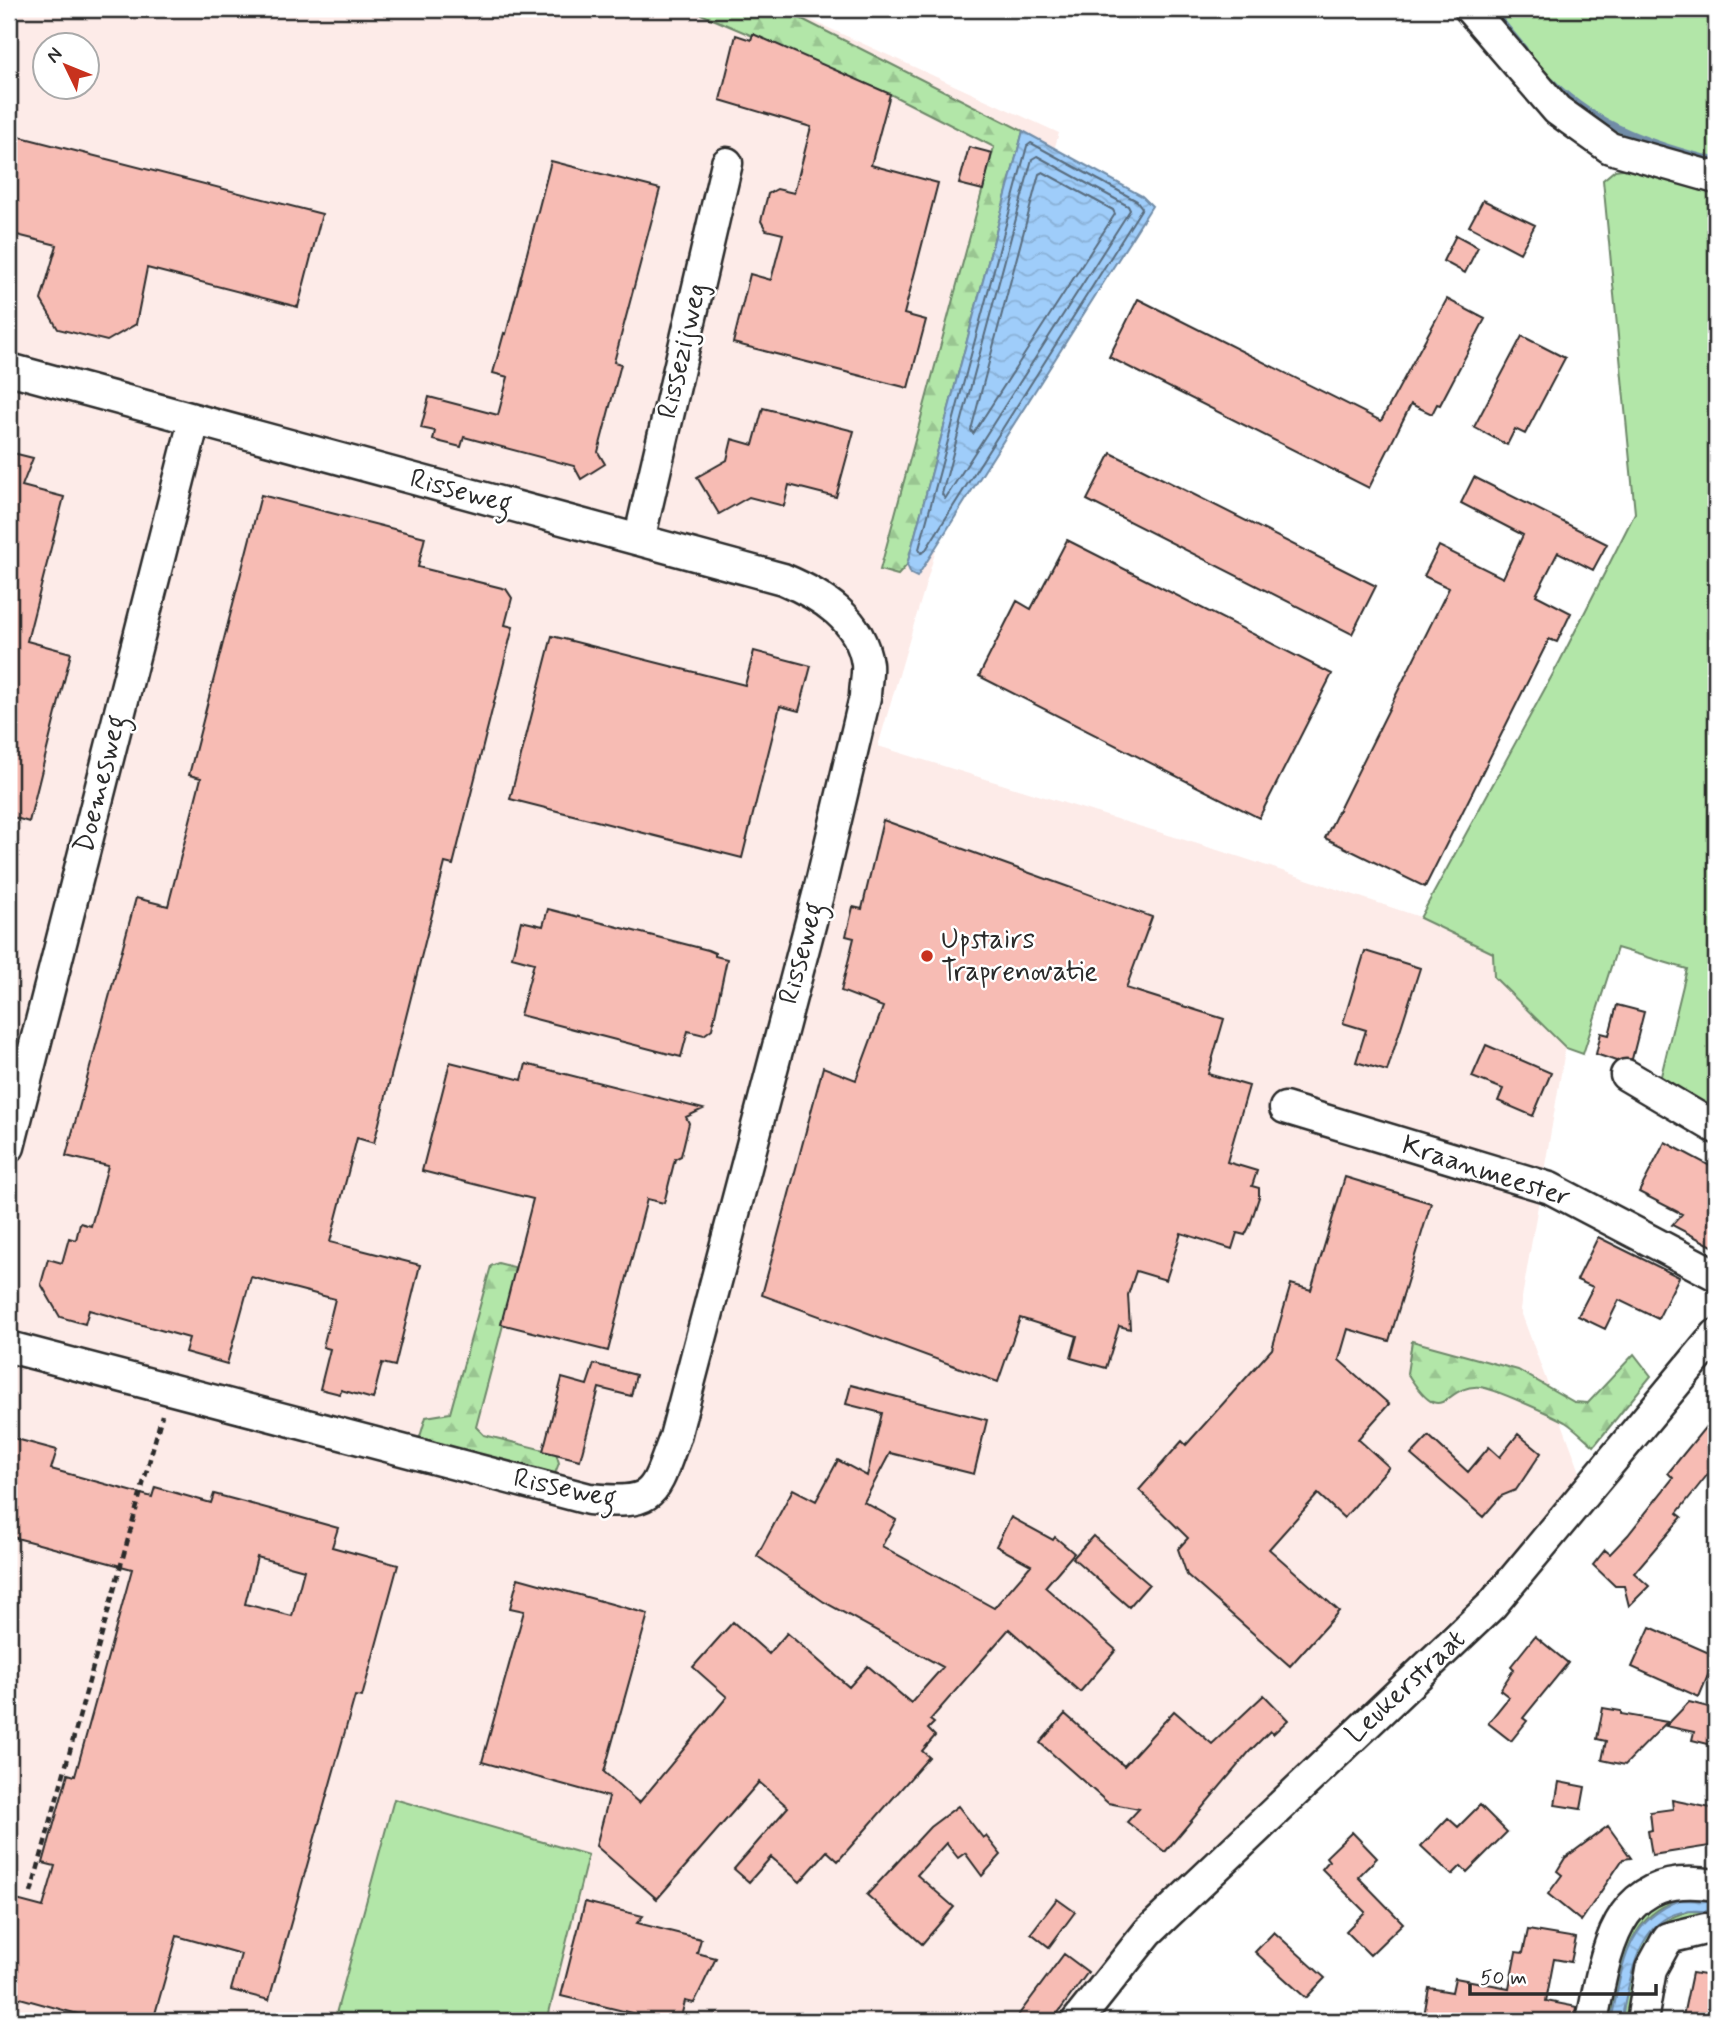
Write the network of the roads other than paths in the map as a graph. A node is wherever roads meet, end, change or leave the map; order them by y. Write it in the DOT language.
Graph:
graph roads {
  1 [pos="1470,9"];
  2 [pos="727,163"];
  3 [pos="1716,178"];
  4 [pos="9,369"];
  5 [pos="194,421"];
  6 [pos="639,540"];
  7 [pos="1626,1075"];
  8 [pos="1285,1108"];
  9 [pos="1716,1128"];
  10 [pos="9,1147"];
  11 [pos="1716,1275"];
  12 [pos="1716,1335"];
  13 [pos="9,1347"];
  14 [pos="1716,1885"];
  15 [pos="1716,1931"];
  16 [pos="1077,2021"];
  17 [pos="1591,2021"];
  18 [pos="1642,2021"];
  1 -- 3 [label="street"];
  2 -- 6 [label="street, Rissezijweg"];
  4 -- 5 [label="street, Risseweg"];
  5 -- 6 [label="street, Risseweg"];
  5 -- 10 [label="street, Doemesweg"];
  6 -- 13 [label="street, Risseweg"];
  7 -- 9 [label="street"];
  8 -- 11 [label="street, Kraanmeester"];
  12 -- 16 [label="street, Leukerstraat"];
  14 -- 17 [label="street"];
  15 -- 18 [label="street"];
}
